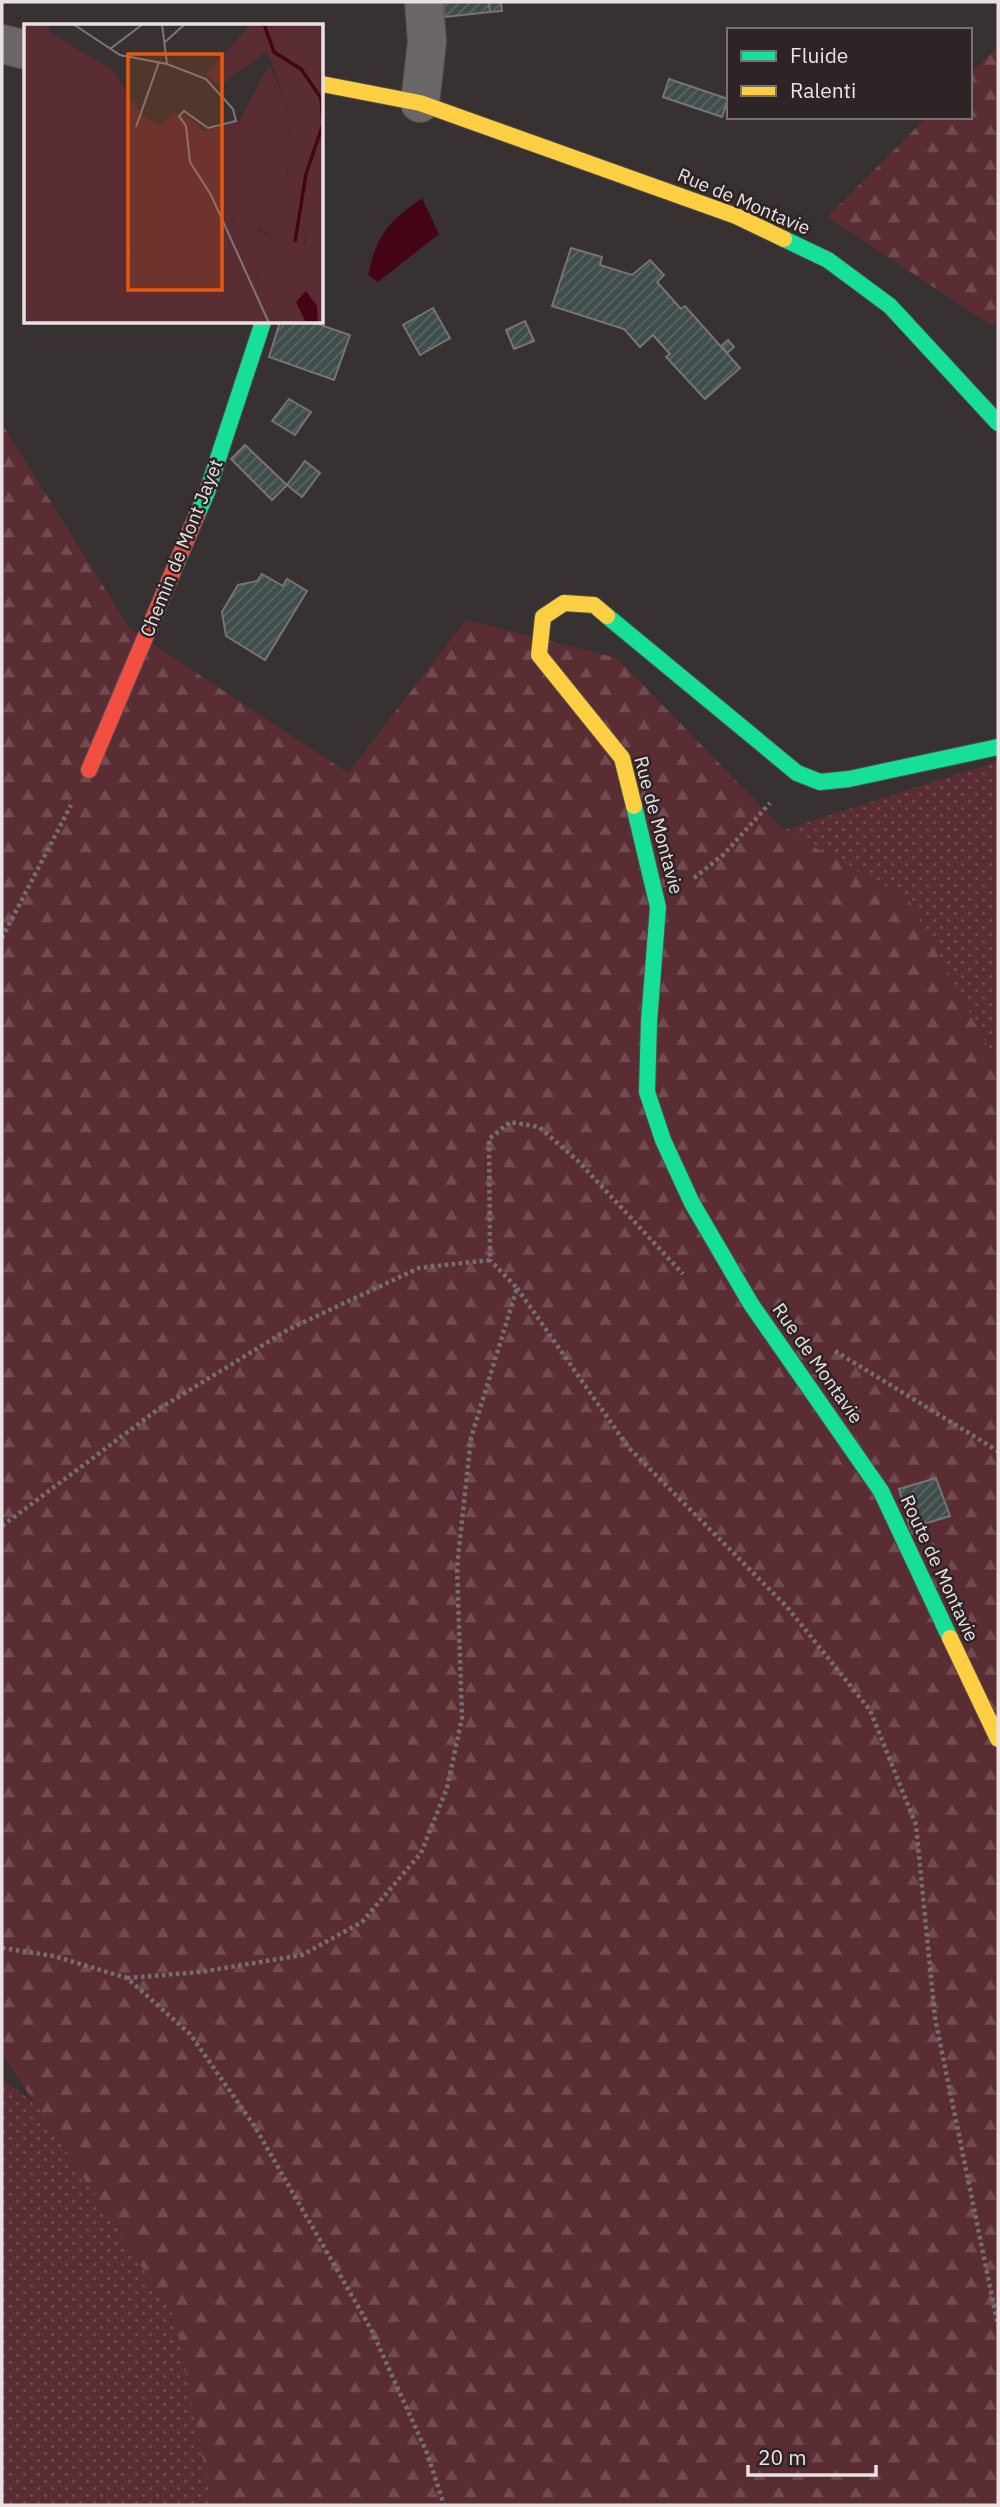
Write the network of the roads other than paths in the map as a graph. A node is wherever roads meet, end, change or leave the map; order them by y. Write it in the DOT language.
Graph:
graph roads {
  1 [pos="424,2"];
  2 [pos="2,44"];
  3 [pos="24,50"];
  4 [pos="324,91"];
  5 [pos="420,103"];
  6 [pos="262,324"];
  7 [pos="998,422"];
  8 [pos="998,747"];
  9 [pos="89,771"];
  10 [pos="881,1491"];
  11 [pos="998,1739"];
  1 -- 5 [label="street"];
  2 -- 3 [label="street"];
  4 -- 5 [label="street, Rue de Montavie"];
  5 -- 7 [label="street, Rue de Montavie"];
  6 -- 9 [label="street, Chemin de Mont Jayet"];
  8 -- 10 [label="street, Rue de Montavie"];
  10 -- 11 [label="street, Route de Montavie"];
}
